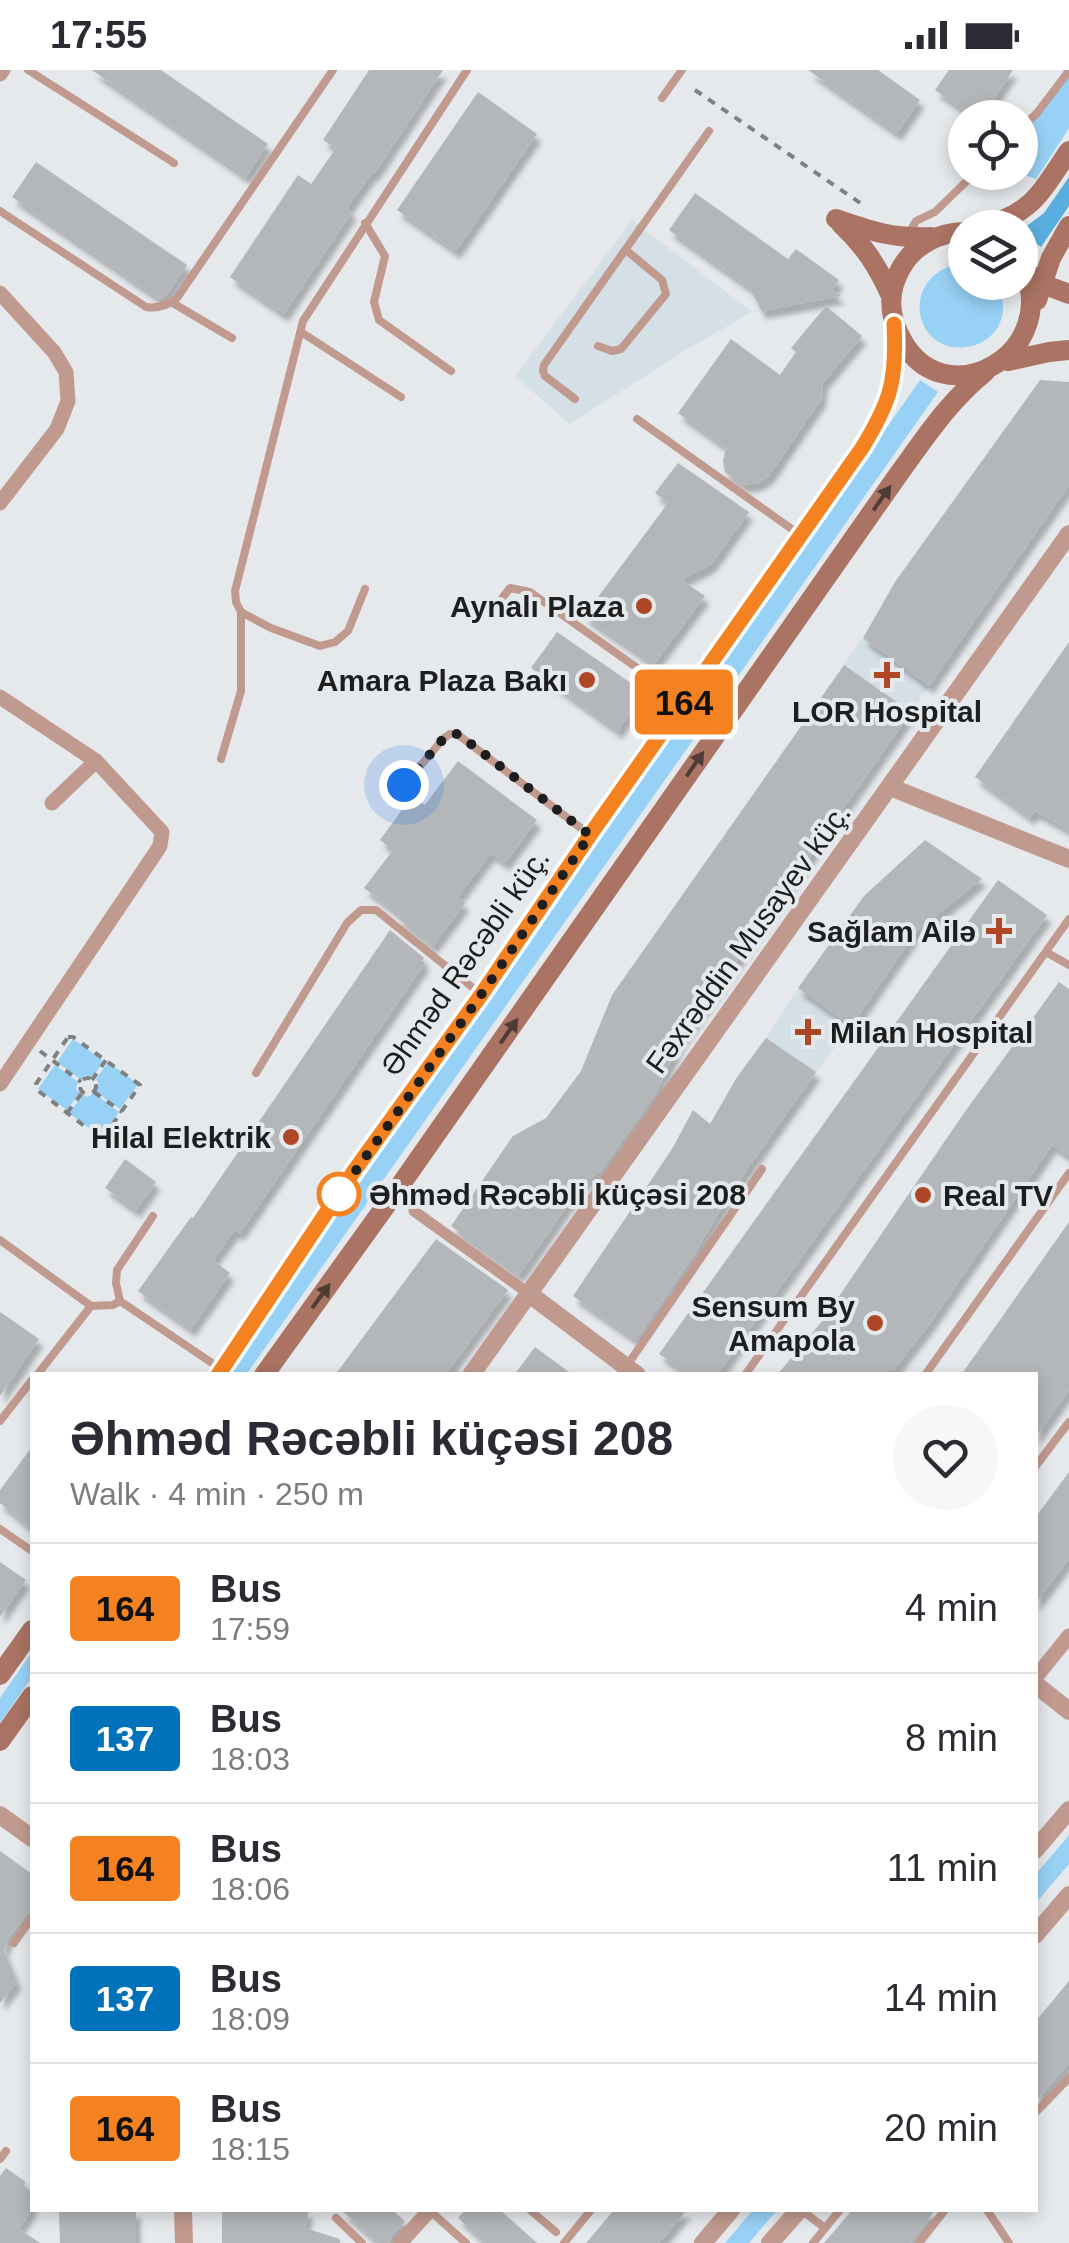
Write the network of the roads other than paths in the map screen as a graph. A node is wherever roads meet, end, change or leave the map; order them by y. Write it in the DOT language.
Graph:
graph roads {
  1 [pos="28,70"];
  2 [pos="333,70"];
  3 [pos="467,70"];
  4 [pos="682,70"];
  5 [pos="1069,71"];
  6 [pos="662,98"];
  7 [pos="1038,112"];
  8 [pos="709,131"];
  9 [pos="1069,150"];
  10 [pos="174,163"];
  11 [pos="958,190"];
  12 [pos="1022,210"];
  13 [pos="0,211"];
  14 [pos="366,223"];
  15 [pos="1069,226"];
  16 [pos="948,233"];
  17 [pos="948,236"];
  18 [pos="906,238"];
  19 [pos="626,250"];
  20 [pos="1038,279"];
  21 [pos="1042,283"];
  22 [pos="0,293"];
  23 [pos="1069,294"];
  24 [pos="891,296"];
  25 [pos="1034,300"];
  26 [pos="171,302"];
  27 [pos="1034,306"];
  28 [pos="894,324"];
  29 [pos="301,332"];
  30 [pos="232,338"];
  31 [pos="598,346"];
  32 [pos="1069,350"];
  33 [pos="1006,361"];
  34 [pos="452,372"];
  35 [pos="985,372"];
  36 [pos="401,396"];
  37 [pos="575,400"];
  38 [pos="636,419"];
  39 [pos="0,503"];
  40 [pos="1069,534"];
  41 [pos="800,535"];
  42 [pos="365,589"];
  43 [pos="241,612"];
  44 [pos="490,614"];
  45 [pos="0,696"];
  46 [pos="684,701"];
  47 [pos="221,759"];
  48 [pos="96,762"];
  49 [pos="404,785"];
  50 [pos="890,787"];
  51 [pos="52,802"];
  52 [pos="590,835"];
  53 [pos="1069,858"];
  54 [pos="1069,920"];
  55 [pos="1046,952"];
  56 [pos="1069,965"];
  57 [pos="481,995"];
  58 [pos="256,1074"];
  59 [pos="0,1084"];
  60 [pos="762,1169"];
  61 [pos="1069,1173"];
  62 [pos="414,1211"];
  63 [pos="153,1216"];
  64 [pos="0,1240"];
  65 [pos="528,1293"];
  66 [pos="120,1302"];
  67 [pos="91,1306"];
  68 [pos="631,1371"];
  69 [pos="39,1372"];
  70 [pos="220,1372"];
  71 [pos="266,1372"];
  72 [pos="474,1372"];
  73 [pos="747,1372"];
  74 [pos="927,1372"];
  75 [pos="30,1383"];
  76 [pos="0,1421"];
  77 [pos="1069,1422"];
  78 [pos="1038,1463"];
  79 [pos="0,1529"];
  80 [pos="30,1550"];
  81 [pos="30,1633"];
  82 [pos="1069,1636"];
  83 [pos="0,1676"];
  84 [pos="1038,1677"];
  85 [pos="1038,1684"];
  86 [pos="30,1699"];
  87 [pos="1069,1711"];
  88 [pos="0,1741"];
  89 [pos="1069,1810"];
  90 [pos="0,1816"];
  91 [pos="30,1837"];
  92 [pos="1038,1846"];
  93 [pos="1069,1895"];
  94 [pos="30,1920"];
  95 [pos="1038,1931"];
  96 [pos="14,1943"];
  97 [pos="1067,2084"];
  98 [pos="1038,2111"];
  99 [pos="183,2212"];
  100 [pos="428,2212"];
  101 [pos="432,2212"];
  102 [pos="532,2212"];
  103 [pos="589,2212"];
  104 [pos="729,2212"];
  105 [pos="798,2212"];
  106 [pos="803,2212"];
  107 [pos="838,2212"];
  108 [pos="943,2212"];
  109 [pos="988,2212"];
  110 [pos="336,2218"];
  111 [pos="825,2228"];
  112 [pos="556,2232"];
  113 [pos="184,2243"];
  114 [pos="362,2243"];
  115 [pos="400,2243"];
  116 [pos="466,2243"];
  117 [pos="564,2243"];
  118 [pos="703,2243"];
  119 [pos="770,2243"];
  120 [pos="813,2243"];
  121 [pos="919,2243"];
  122 [pos="1009,2243"];
  1 -- 10 [label="lane"];
  2 -- 26 [label="lane"];
  3 -- 14 [label="lane"];
  4 -- 6 [label="lane"];
  5 -- 7 [label="lane"];
  8 -- 19 [label="lane"];
  9 -- 12 [label="main road"];
  11 -- 18 [label="lane"];
  13 -- 26 [label="lane"];
  14 -- 29 [label="lane"];
  14 -- 34 [label="lane"];
  15 -- 21 [label="main road"];
  16 -- 18 [label="main road"];
  17 -- 24 [label="main road"];
  18 -- 24 [label="main road"];
  19 -- 31 [label="lane"];
  19 -- 37 [label="lane"];
  20 -- 21 [label="main road"];
  21 -- 23 [label="main road"];
  21 -- 27 [label="main road"];
  22 -- 39 [label="street"];
  24 -- 28 [label="main road, Əhməd Rəcəbli küç."];
  25 -- 27 [label="main road"];
  26 -- 30 [label="lane"];
  27 -- 33 [label="main road"];
  28 -- 35 [label="main road"];
  28 -- 41 [label="main road, Əhməd Rəcəbli küç."];
  29 -- 36 [label="lane"];
  29 -- 43 [label="lane"];
  32 -- 33 [label="main road"];
  33 -- 35 [label="main road"];
  71 -- 35 [label="main road, one-way"];
  38 -- 41 [label="lane"];
  40 -- 50 [label="street, Fəxrəddin Musayev küç."];
  41 -- 46 [label="main road, Əhməd Rəcəbli küç."];
  42 -- 43 [label="lane"];
  43 -- 47 [label="lane"];
  44 -- 46 [label="lane"];
  45 -- 48 [label="street"];
  46 -- 52 [label="main road, Əhməd Rəcəbli küç."];
  48 -- 51 [label="street"];
  48 -- 59 [label="street"];
  49 -- 52 [label="lane"];
  50 -- 53 [label="street"];
  50 -- 65 [label="street, Fəxrəddin Musayev küç."];
  52 -- 57 [label="main road, Əhməd Rəcəbli küç."];
  54 -- 55 [label="lane"];
  55 -- 56 [label="lane"];
  55 -- 73 [label="lane"];
  57 -- 58 [label="lane"];
  57 -- 70 [label="main road, Əhməd Rəcəbli küç."];
  60 -- 68 [label="lane"];
  61 -- 74 [label="lane"];
  62 -- 65 [label="street"];
  63 -- 66 [label="lane"];
  64 -- 67 [label="lane"];
  65 -- 68 [label="street"];
  65 -- 72 [label="street, Fəxrəddin Musayev küç."];
  66 -- 67 [label="lane"];
  66 -- 70 [label="lane"];
  67 -- 69 [label="lane"];
  75 -- 76 [label="lane"];
  77 -- 78 [label="lane"];
  79 -- 80 [label="lane"];
  81 -- 83 [label="main road"];
  82 -- 84 [label="street"];
  85 -- 87 [label="street"];
  86 -- 88 [label="main road"];
  89 -- 92 [label="street"];
  90 -- 91 [label="street"];
  93 -- 95 [label="street"];
  94 -- 96 [label="lane"];
  97 -- 98 [label="lane"];
  99 -- 113 [label="street"];
  100 -- 115 [label="street"];
  101 -- 116 [label="lane"];
  102 -- 112 [label="lane"];
  103 -- 117 [label="lane"];
  104 -- 118 [label="street"];
  105 -- 119 [label="street"];
  106 -- 111 [label="lane"];
  107 -- 111 [label="lane"];
  108 -- 121 [label="lane"];
  109 -- 122 [label="lane"];
  110 -- 114 [label="lane"];
  111 -- 120 [label="lane"];
}
